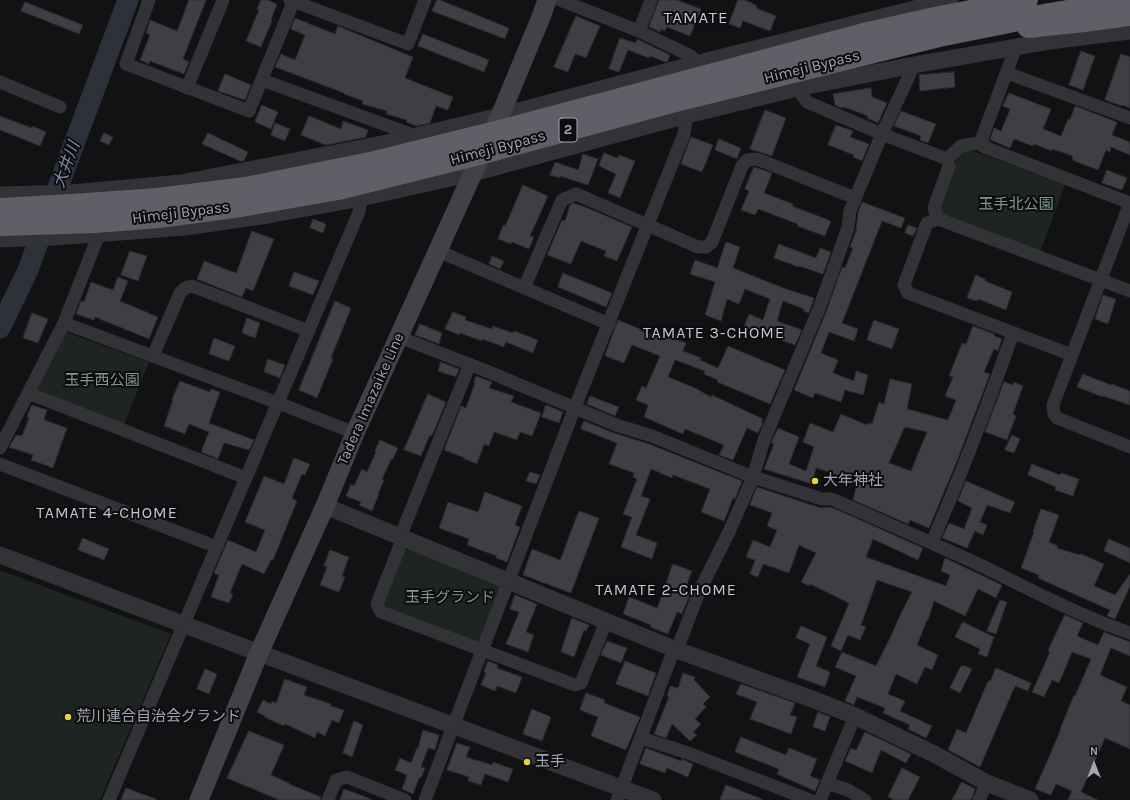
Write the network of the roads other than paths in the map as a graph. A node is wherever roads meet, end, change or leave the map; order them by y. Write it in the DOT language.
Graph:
graph roads {
  1 [pos="149,0"];
  2 [pos="223,0"];
  3 [pos="292,0"];
  4 [pos="425,0"];
  5 [pos="547,0"];
  6 [pos="560,0"];
  7 [pos="651,0"];
  8 [pos="991,0"];
  9 [pos="1027,0"];
  10 [pos="1130,1"];
  11 [pos="942,11"];
  12 [pos="1130,15"];
  13 [pos="640,31"];
  14 [pos="1130,31"];
  15 [pos="1016,47"];
  16 [pos="695,64"];
  17 [pos="914,65"];
  18 [pos="1007,73"];
  19 [pos="262,80"];
  20 [pos="0,82"];
  21 [pos="187,88"];
  22 [pos="797,88"];
  23 [pos="60,107"];
  24 [pos="687,115"];
  25 [pos="500,116"];
  26 [pos="1130,118"];
  27 [pos="882,134"];
  28 [pos="416,136"];
  29 [pos="983,142"];
  30 [pos="947,160"];
  31 [pos="472,173"];
  32 [pos="0,195"];
  33 [pos="362,198"];
  34 [pos="855,198"];
  35 [pos="1130,203"];
  36 [pos="0,209"];
  37 [pos="938,219"];
  38 [pos="648,226"];
  39 [pos="100,234"];
  40 [pos="4,235"];
  41 [pos="438,251"];
  42 [pos="1101,280"];
  43 [pos="524,288"];
  44 [pos="1130,292"];
  45 [pos="64,323"];
  46 [pos="609,324"];
  47 [pos="309,331"];
  48 [pos="1013,333"];
  49 [pos="399,337"];
  50 [pos="1072,355"];
  51 [pos="153,356"];
  52 [pos="470,364"];
  53 [pos="28,393"];
  54 [pos="278,403"];
  55 [pos="575,407"];
  56 [pos="355,433"];
  57 [pos="1130,447"];
  58 [pos="0,448"];
  59 [pos="0,464"];
  60 [pos="753,477"];
  61 [pos="246,478"];
  62 [pos="325,506"];
  63 [pos="402,538"];
  64 [pos="932,542"];
  65 [pos="217,547"];
  66 [pos="0,555"];
  67 [pos="509,582"];
  68 [pos="606,622"];
  69 [pos="183,624"];
  70 [pos="1130,633"];
  71 [pos="482,650"];
  72 [pos="674,650"];
  73 [pos="260,654"];
  74 [pos="855,716"];
  75 [pos="454,726"];
  76 [pos="641,738"];
  77 [pos="827,783"];
  78 [pos="987,783"];
  79 [pos="620,794"];
  80 [pos="109,800"];
  81 [pos="199,800"];
  82 [pos="328,800"];
  83 [pos="404,800"];
  84 [pos="425,800"];
  85 [pos="653,800"];
  86 [pos="810,800"];
  87 [pos="820,800"];
  88 [pos="866,800"];
  89 [pos="979,800"];
  90 [pos="1030,800"];
  1 -- 21 [label="street"];
  2 -- 21 [label="street"];
  3 -- 4 [label="street"];
  3 -- 19 [label="street"];
  5 -- 25 [label="main road, Tadera Imazaike Line"];
  6 -- 13 [label="street"];
  7 -- 13 [label="street"];
  8 -- 11 [label="highway, bridge"];
  9 -- 11 [label="highway, Himeji Bypass / 2, bridge"];
  10 -- 11 [label="highway, Himeji Bypass / 2, bridge"];
  11 -- 12 [label="highway, bridge"];
  11 -- 16 [label="street"];
  11 -- 36 [label="highway, Himeji Bypass / 2, bridge"];
  11 -- 40 [label="highway, Himeji Bypass / 2, bridge"];
  13 -- 16 [label="street"];
  14 -- 15 [label="street"];
  15 -- 17 [label="street"];
  15 -- 18 [label="street"];
  16 -- 25 [label="street"];
  17 -- 22 [label="street"];
  17 -- 27 [label="street"];
  18 -- 26 [label="street"];
  18 -- 29 [label="street"];
  19 -- 21 [label="street"];
  19 -- 28 [label="street"];
  20 -- 23 [label="street"];
  22 -- 24 [label="street"];
  22 -- 27 [label="street"];
  24 -- 31 [label="street"];
  24 -- 38 [label="street"];
  25 -- 28 [label="street"];
  25 -- 31 [label="main road, Tadera Imazaike Line"];
  27 -- 30 [label="street"];
  27 -- 34 [label="street"];
  28 -- 32 [label="street"];
  29 -- 30 [label="street"];
  29 -- 35 [label="street"];
  30 -- 37 [label="street"];
  31 -- 33 [label="street"];
  31 -- 41 [label="main road, Tadera Imazaike Line"];
  33 -- 39 [label="street"];
  33 -- 47 [label="street"];
  34 -- 38 [label="street"];
  34 -- 60 [label="street"];
  35 -- 42 [label="street"];
  37 -- 42 [label="street"];
  37 -- 48 [label="street"];
  38 -- 43 [label="street"];
  38 -- 46 [label="street"];
  39 -- 40 [label="street"];
  39 -- 45 [label="street"];
  41 -- 43 [label="street"];
  41 -- 49 [label="main road, Tadera Imazaike Line"];
  42 -- 44 [label="street"];
  42 -- 50 [label="street"];
  43 -- 46 [label="street"];
  45 -- 51 [label="street"];
  45 -- 53 [label="street"];
  46 -- 55 [label="street"];
  47 -- 51 [label="street"];
  47 -- 54 [label="street"];
  48 -- 50 [label="street"];
  48 -- 64 [label="street"];
  49 -- 52 [label="street"];
  49 -- 56 [label="main road, Tadera Imazaike Line"];
  50 -- 57 [label="street"];
  51 -- 54 [label="street"];
  52 -- 55 [label="street"];
  52 -- 63 [label="street"];
  53 -- 58 [label="street"];
  53 -- 61 [label="street"];
  54 -- 56 [label="street"];
  54 -- 61 [label="street"];
  55 -- 60 [label="street"];
  55 -- 67 [label="street"];
  56 -- 62 [label="main road, Tadera Imazaike Line"];
  59 -- 65 [label="street"];
  60 -- 64 [label="street"];
  60 -- 72 [label="street"];
  61 -- 65 [label="street"];
  62 -- 63 [label="street"];
  62 -- 73 [label="main road, Tadera Imazaike Line"];
  63 -- 67 [label="street"];
  63 -- 71 [label="street"];
  64 -- 70 [label="street"];
  65 -- 69 [label="street"];
  66 -- 69 [label="street"];
  67 -- 68 [label="street"];
  67 -- 71 [label="street"];
  68 -- 71 [label="street"];
  68 -- 72 [label="street"];
  69 -- 73 [label="street"];
  69 -- 80 [label="street"];
  71 -- 75 [label="street"];
  72 -- 74 [label="street"];
  72 -- 76 [label="street"];
  73 -- 75 [label="street"];
  73 -- 81 [label="main road, Tadera Imazaike Line"];
  74 -- 77 [label="street"];
  74 -- 78 [label="street"];
  75 -- 79 [label="street"];
  75 -- 84 [label="street"];
  76 -- 79 [label="street"];
  76 -- 86 [label="street"];
  77 -- 87 [label="street"];
  77 -- 88 [label="street"];
  78 -- 89 [label="street"];
  78 -- 90 [label="street"];
  79 -- 85 [label="street"];
  82 -- 83 [label="street"];
}
